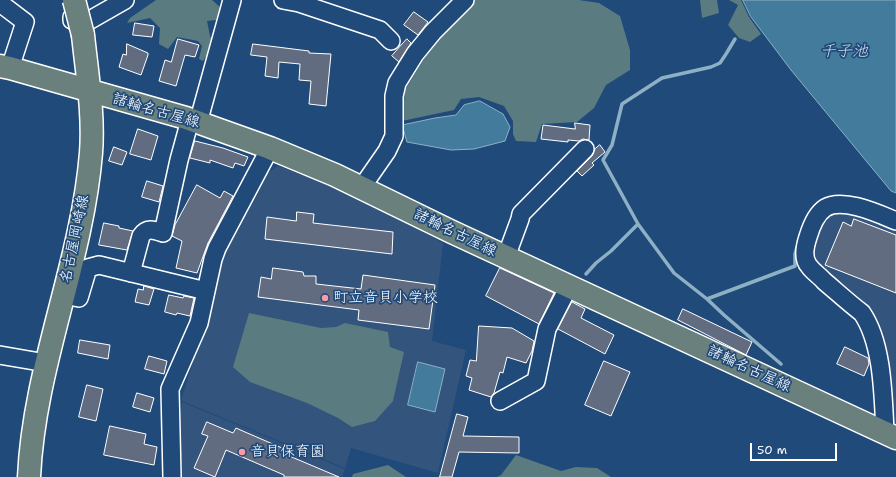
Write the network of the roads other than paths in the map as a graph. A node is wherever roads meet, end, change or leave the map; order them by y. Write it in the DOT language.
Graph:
graph roads {
  1 [pos="6,0"];
  2 [pos="74,0"];
  3 [pos="80,0"];
  4 [pos="125,0"];
  5 [pos="232,0"];
  6 [pos="283,0"];
  7 [pos="465,0"];
  8 [pos="0,2"];
  9 [pos="392,41"];
  10 [pos="5,67"];
  11 [pos="88,91"];
  12 [pos="194,121"];
  13 [pos="270,148"];
  14 [pos="585,149"];
  15 [pos="362,187"];
  16 [pos="896,221"];
  17 [pos="506,257"];
  18 [pos="131,273"];
  19 [pos="570,286"];
  20 [pos="206,291"];
  21 [pos="64,294"];
  22 [pos="0,355"];
  23 [pos="46,363"];
  24 [pos="500,401"];
  25 [pos="891,435"];
  26 [pos="30,477"];
  27 [pos="172,477"];
  1 -- 8 [label="street"];
  2 -- 11 [label="main road, 名古屋岡崎線, bridge"];
  3 -- 4 [label="street"];
  5 -- 12 [label="street"];
  6 -- 9 [label="street"];
  7 -- 15 [label="street"];
  8 -- 10 [label="street"];
  10 -- 11 [label="main road, 諸輪名古屋線"];
  11 -- 12 [label="main road, 諸輪名古屋線"];
  11 -- 21 [label="main road, 名古屋岡崎線"];
  12 -- 13 [label="main road, 諸輪名古屋線"];
  12 -- 18 [label="street"];
  13 -- 15 [label="main road, 諸輪名古屋線"];
  13 -- 20 [label="street"];
  14 -- 17 [label="street"];
  15 -- 17 [label="main road, 諸輪名古屋線"];
  16 -- 25 [label="street"];
  17 -- 19 [label="main road, 諸輪名古屋線"];
  18 -- 20 [label="street"];
  18 -- 21 [label="street"];
  19 -- 24 [label="street"];
  19 -- 25 [label="main road, 諸輪名古屋線"];
  20 -- 27 [label="street"];
  21 -- 23 [label="main road, 名古屋岡崎線"];
  22 -- 23 [label="street"];
  23 -- 26 [label="main road, 名古屋岡崎線"];
}
